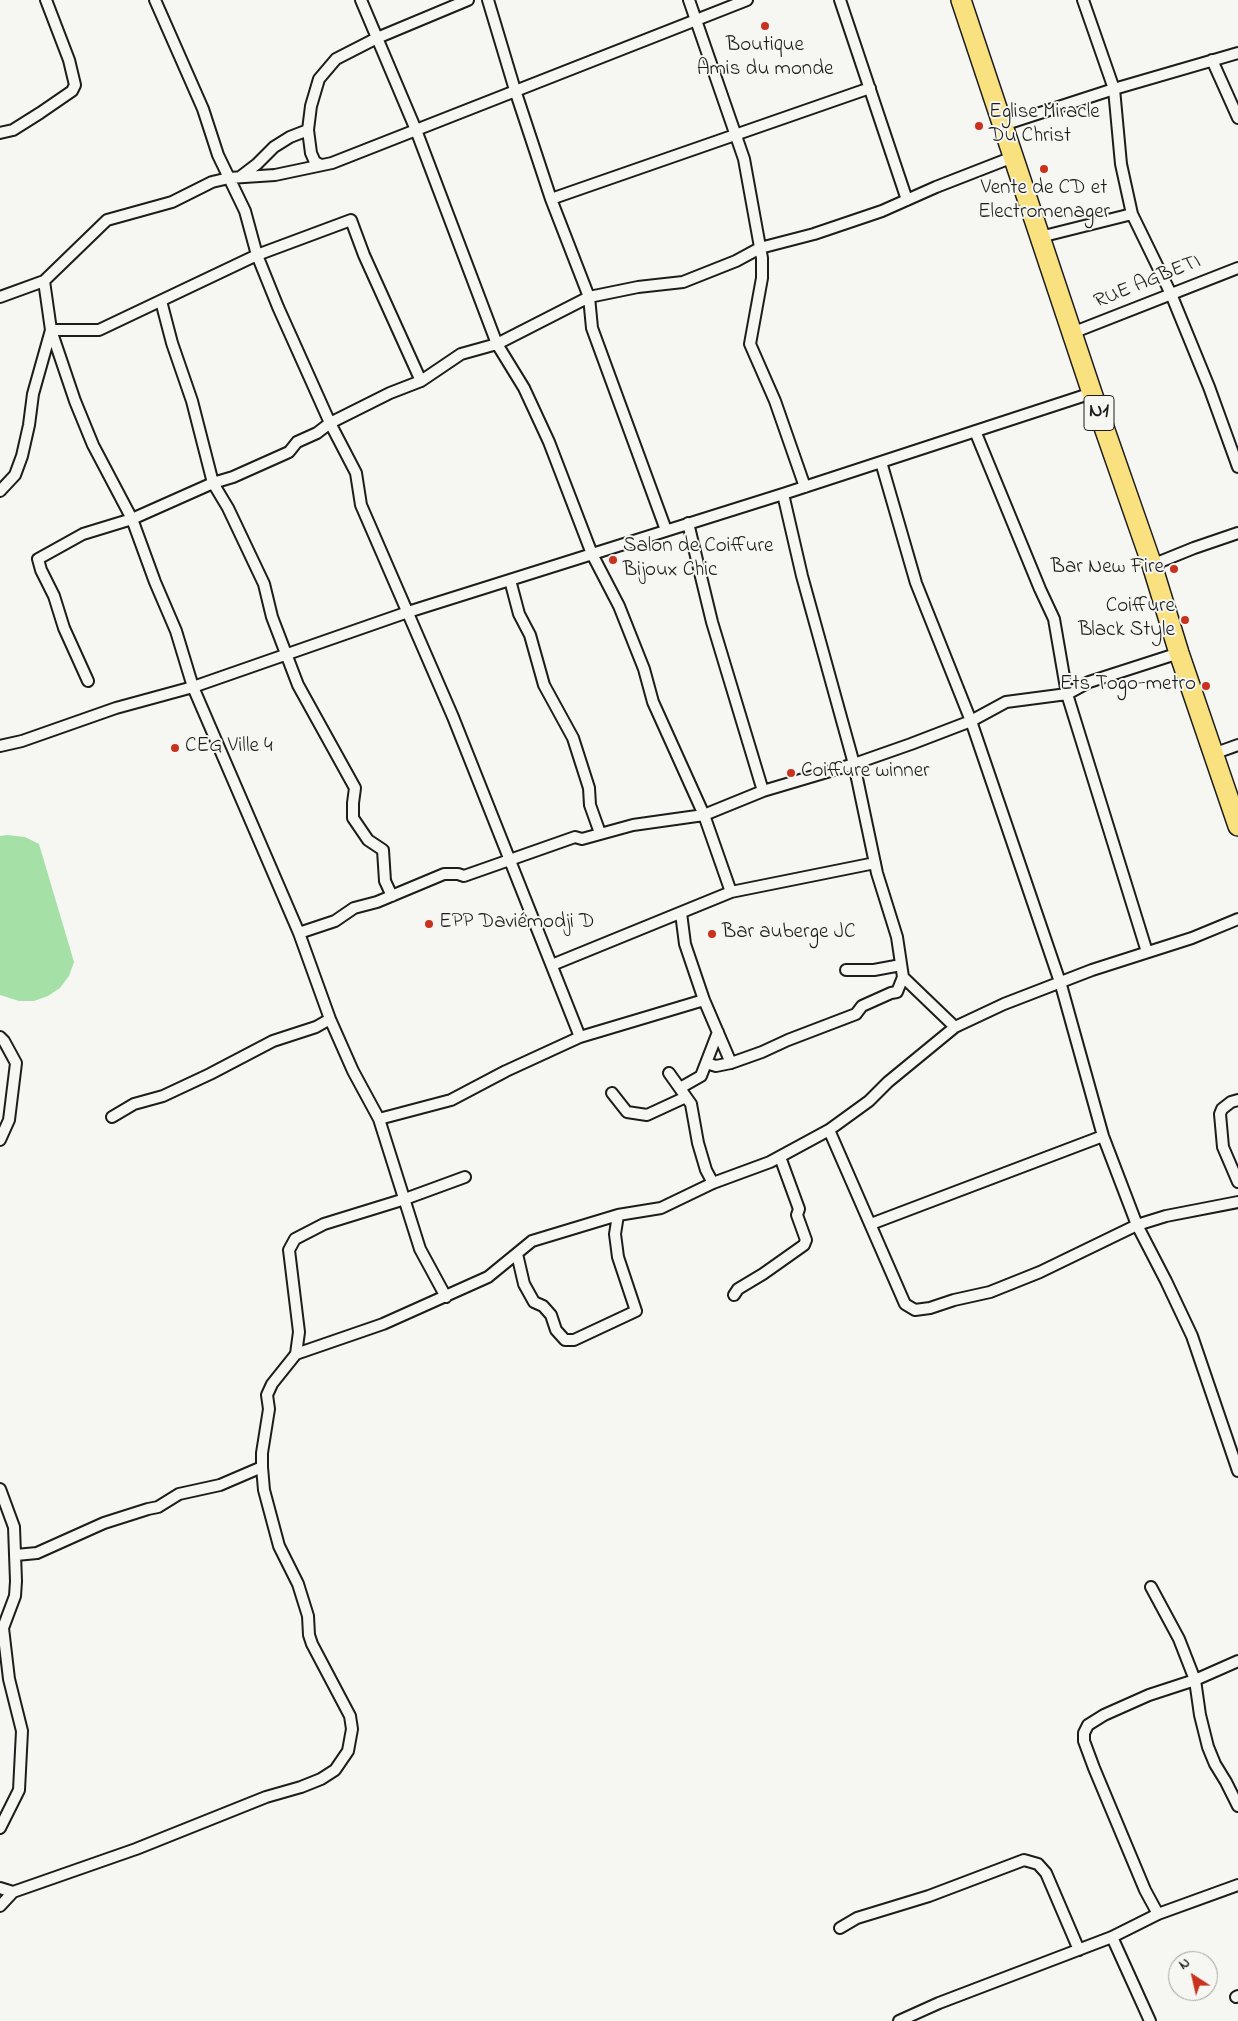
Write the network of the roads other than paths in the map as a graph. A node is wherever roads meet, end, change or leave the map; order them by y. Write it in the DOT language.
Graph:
graph roads {
  1 [pos="46,0"];
  2 [pos="155,0"];
  3 [pos="361,0"];
  4 [pos="468,0"];
  5 [pos="488,0"];
  6 [pos="689,0"];
  7 [pos="747,0"];
  8 [pos="840,0"];
  9 [pos="961,0"];
  10 [pos="1083,0"];
  11 [pos="695,21"];
  12 [pos="377,38"];
  13 [pos="1238,53"];
  14 [pos="1212,60"];
  15 [pos="870,88"];
  16 [pos="1114,89"];
  17 [pos="515,90"];
  18 [pos="1238,118"];
  19 [pos="1003,125"];
  20 [pos="308,130"];
  21 [pos="416,130"];
  22 [pos="0,133"];
  23 [pos="735,133"];
  24 [pos="1013,157"];
  25 [pos="321,166"];
  26 [pos="234,177"];
  27 [pos="551,199"];
  28 [pos="908,200"];
  29 [pos="1132,214"];
  30 [pos="1040,237"];
  31 [pos="760,248"];
  32 [pos="257,255"];
  33 [pos="1238,268"];
  34 [pos="44,281"];
  35 [pos="1171,294"];
  36 [pos="589,297"];
  37 [pos="0,298"];
  38 [pos="161,301"];
  39 [pos="51,330"];
  40 [pos="1072,333"];
  41 [pos="497,344"];
  42 [pos="421,381"];
  43 [pos="1092,393"];
  44 [pos="330,423"];
  45 [pos="975,431"];
  46 [pos="881,462"];
  47 [pos="1238,467"];
  48 [pos="213,483"];
  49 [pos="1,487"];
  50 [pos="805,487"];
  51 [pos="783,494"];
  52 [pos="132,520"];
  53 [pos="688,523"];
  54 [pos="666,530"];
  55 [pos="1238,533"];
  56 [pos="592,554"];
  57 [pos="1152,565"];
  58 [pos="510,580"];
  59 [pos="408,612"];
  60 [pos="1179,653"];
  61 [pos="287,654"];
  62 [pos="88,680"];
  63 [pos="193,687"];
  64 [pos="1067,694"];
  65 [pos="971,721"];
  66 [pos="1238,745"];
  67 [pos="0,746"];
  68 [pos="1214,754"];
  69 [pos="854,764"];
  70 [pos="762,791"];
  71 [pos="704,815"];
  72 [pos="1238,826"];
  73 [pos="600,834"];
  74 [pos="511,860"];
  75 [pos="875,862"];
  76 [pos="731,892"];
  77 [pos="392,896"];
  78 [pos="681,913"];
  79 [pos="1238,919"];
  80 [pos="299,933"];
  81 [pos="1147,952"];
  82 [pos="552,965"];
  83 [pos="902,965"];
  84 [pos="846,970"];
  85 [pos="904,977"];
  86 [pos="1060,982"];
  87 [pos="704,1000"];
  88 [pos="330,1019"];
  89 [pos="955,1027"];
  90 [pos="718,1032"];
  91 [pos="0,1037"];
  92 [pos="580,1038"];
  93 [pos="706,1063"];
  94 [pos="730,1063"];
  95 [pos="669,1073"];
  96 [pos="612,1092"];
  97 [pos="683,1092"];
  98 [pos="1238,1100"];
  99 [pos="112,1117"];
  100 [pos="379,1119"];
  101 [pos="829,1130"];
  102 [pos="1103,1136"];
  103 [pos="0,1140"];
  104 [pos="780,1156"];
  105 [pos="465,1177"];
  106 [pos="1238,1182"];
  107 [pos="713,1183"];
  108 [pos="405,1199"];
  109 [pos="1238,1203"];
  110 [pos="618,1215"];
  111 [pos="871,1224"];
  112 [pos="1137,1226"];
  113 [pos="518,1254"];
  114 [pos="734,1295"];
  115 [pos="446,1297"];
  116 [pos="296,1354"];
  117 [pos="262,1467"];
  118 [pos="1238,1471"];
  119 [pos="0,1490"];
  120 [pos="16,1555"];
  121 [pos="1151,1587"];
  122 [pos="1238,1661"];
  123 [pos="1195,1680"];
  124 [pos="1238,1806"];
  125 [pos="0,1828"];
  126 [pos="1238,1885"];
  127 [pos="0,1888"];
  128 [pos="13,1892"];
  129 [pos="0,1906"];
  130 [pos="1158,1914"];
  131 [pos="840,1928"];
  132 [pos="1112,1937"];
  133 [pos="1079,1950"];
  134 [pos="899,2021"];
  135 [pos="1150,2021"];
  1 -- 22 [label="street"];
  2 -- 26 [label="street"];
  3 -- 12 [label="street"];
  4 -- 12 [label="street"];
  5 -- 17 [label="street"];
  6 -- 11 [label="street"];
  7 -- 11 [label="street"];
  8 -- 15 [label="street"];
  9 -- 19 [label="highway, N1"];
  10 -- 16 [label="street"];
  11 -- 17 [label="street"];
  11 -- 23 [label="street"];
  12 -- 20 [label="street"];
  12 -- 21 [label="street"];
  13 -- 14 [label="street"];
  14 -- 16 [label="street"];
  14 -- 18 [label="street"];
  15 -- 23 [label="street"];
  15 -- 28 [label="street"];
  16 -- 19 [label="street"];
  16 -- 29 [label="street"];
  17 -- 21 [label="street"];
  17 -- 27 [label="street"];
  19 -- 24 [label="highway, N1"];
  20 -- 25 [label="street"];
  20 -- 26 [label="street"];
  21 -- 25 [label="street"];
  21 -- 41 [label="street"];
  23 -- 27 [label="street"];
  23 -- 31 [label="street"];
  24 -- 28 [label="street"];
  24 -- 30 [label="highway, N1"];
  25 -- 26 [label="street"];
  26 -- 32 [label="street"];
  26 -- 34 [label="street"];
  27 -- 36 [label="street"];
  28 -- 31 [label="street"];
  29 -- 30 [label="street"];
  29 -- 35 [label="street"];
  30 -- 40 [label="highway, N1"];
  31 -- 36 [label="street"];
  31 -- 50 [label="street"];
  32 -- 38 [label="street"];
  32 -- 42 [label="street"];
  32 -- 44 [label="street"];
  33 -- 35 [label="street, RUE AGBETI"];
  34 -- 37 [label="street"];
  34 -- 39 [label="street"];
  35 -- 40 [label="street, RUE AGBETI"];
  35 -- 47 [label="street"];
  36 -- 41 [label="street"];
  36 -- 54 [label="street"];
  38 -- 39 [label="street"];
  38 -- 48 [label="street"];
  39 -- 49 [label="street"];
  39 -- 52 [label="street"];
  40 -- 43 [label="highway, N1"];
  41 -- 42 [label="street"];
  41 -- 56 [label="street"];
  42 -- 44 [label="street"];
  43 -- 45 [label="street"];
  43 -- 57 [label="highway, N1"];
  44 -- 48 [label="street"];
  44 -- 59 [label="street"];
  45 -- 46 [label="street"];
  45 -- 64 [label="street"];
  46 -- 50 [label="street"];
  46 -- 65 [label="street"];
  48 -- 52 [label="street"];
  48 -- 61 [label="street"];
  50 -- 51 [label="street"];
  51 -- 53 [label="street"];
  51 -- 69 [label="street"];
  52 -- 62 [label="street"];
  52 -- 63 [label="street"];
  53 -- 54 [label="street"];
  53 -- 70 [label="street"];
  54 -- 56 [label="street"];
  55 -- 57 [label="street"];
  56 -- 58 [label="street"];
  56 -- 71 [label="street"];
  57 -- 60 [label="highway, N1"];
  58 -- 59 [label="street"];
  58 -- 73 [label="street"];
  59 -- 61 [label="street"];
  59 -- 74 [label="street"];
  60 -- 64 [label="street"];
  60 -- 68 [label="highway, N1"];
  61 -- 63 [label="street"];
  61 -- 77 [label="street"];
  63 -- 67 [label="street"];
  63 -- 80 [label="street"];
  64 -- 65 [label="street"];
  64 -- 81 [label="street"];
  65 -- 69 [label="street"];
  65 -- 86 [label="street"];
  66 -- 68 [label="street"];
  68 -- 72 [label="highway, N1"];
  69 -- 70 [label="street"];
  69 -- 75 [label="street"];
  70 -- 71 [label="street"];
  71 -- 73 [label="street"];
  71 -- 76 [label="street"];
  73 -- 74 [label="street"];
  74 -- 77 [label="street"];
  74 -- 82 [label="street"];
  75 -- 76 [label="street"];
  75 -- 83 [label="street"];
  76 -- 78 [label="street"];
  77 -- 80 [label="street"];
  78 -- 82 [label="street"];
  78 -- 87 [label="street"];
  79 -- 81 [label="street"];
  80 -- 88 [label="street"];
  81 -- 86 [label="street"];
  82 -- 92 [label="street"];
  83 -- 84 [label="street"];
  83 -- 85 [label="street"];
  85 -- 89 [label="street"];
  85 -- 94 [label="street"];
  86 -- 89 [label="street"];
  86 -- 102 [label="street"];
  87 -- 90 [label="street"];
  87 -- 92 [label="street"];
  88 -- 99 [label="street"];
  88 -- 100 [label="street"];
  89 -- 101 [label="street"];
  90 -- 93 [label="street"];
  90 -- 94 [label="street"];
  91 -- 103 [label="street"];
  92 -- 100 [label="street"];
  93 -- 94 [label="street"];
  93 -- 97 [label="street"];
  95 -- 97 [label="street"];
  96 -- 97 [label="street"];
  97 -- 107 [label="street"];
  98 -- 106 [label="street"];
  100 -- 108 [label="street"];
  101 -- 104 [label="street"];
  101 -- 111 [label="street"];
  102 -- 111 [label="street"];
  102 -- 112 [label="street"];
  104 -- 107 [label="street"];
  104 -- 114 [label="street"];
  105 -- 108 [label="street"];
  107 -- 110 [label="street"];
  108 -- 115 [label="street"];
  108 -- 116 [label="street"];
  109 -- 112 [label="street"];
  110 -- 113 [label="street"];
  110 -- 113 [label="street"];
  111 -- 112 [label="street"];
  112 -- 118 [label="street"];
  113 -- 115 [label="street"];
  115 -- 116 [label="street"];
  116 -- 117 [label="street"];
  117 -- 120 [label="street"];
  117 -- 128 [label="street"];
  119 -- 120 [label="street"];
  120 -- 125 [label="street"];
  121 -- 123 [label="street"];
  122 -- 123 [label="street"];
  123 -- 124 [label="street"];
  123 -- 130 [label="street"];
  126 -- 130 [label="street"];
  127 -- 128 [label="street"];
  128 -- 129 [label="street"];
  130 -- 132 [label="street"];
  131 -- 133 [label="street"];
  132 -- 133 [label="street"];
  132 -- 135 [label="street"];
  133 -- 134 [label="street"];
}
